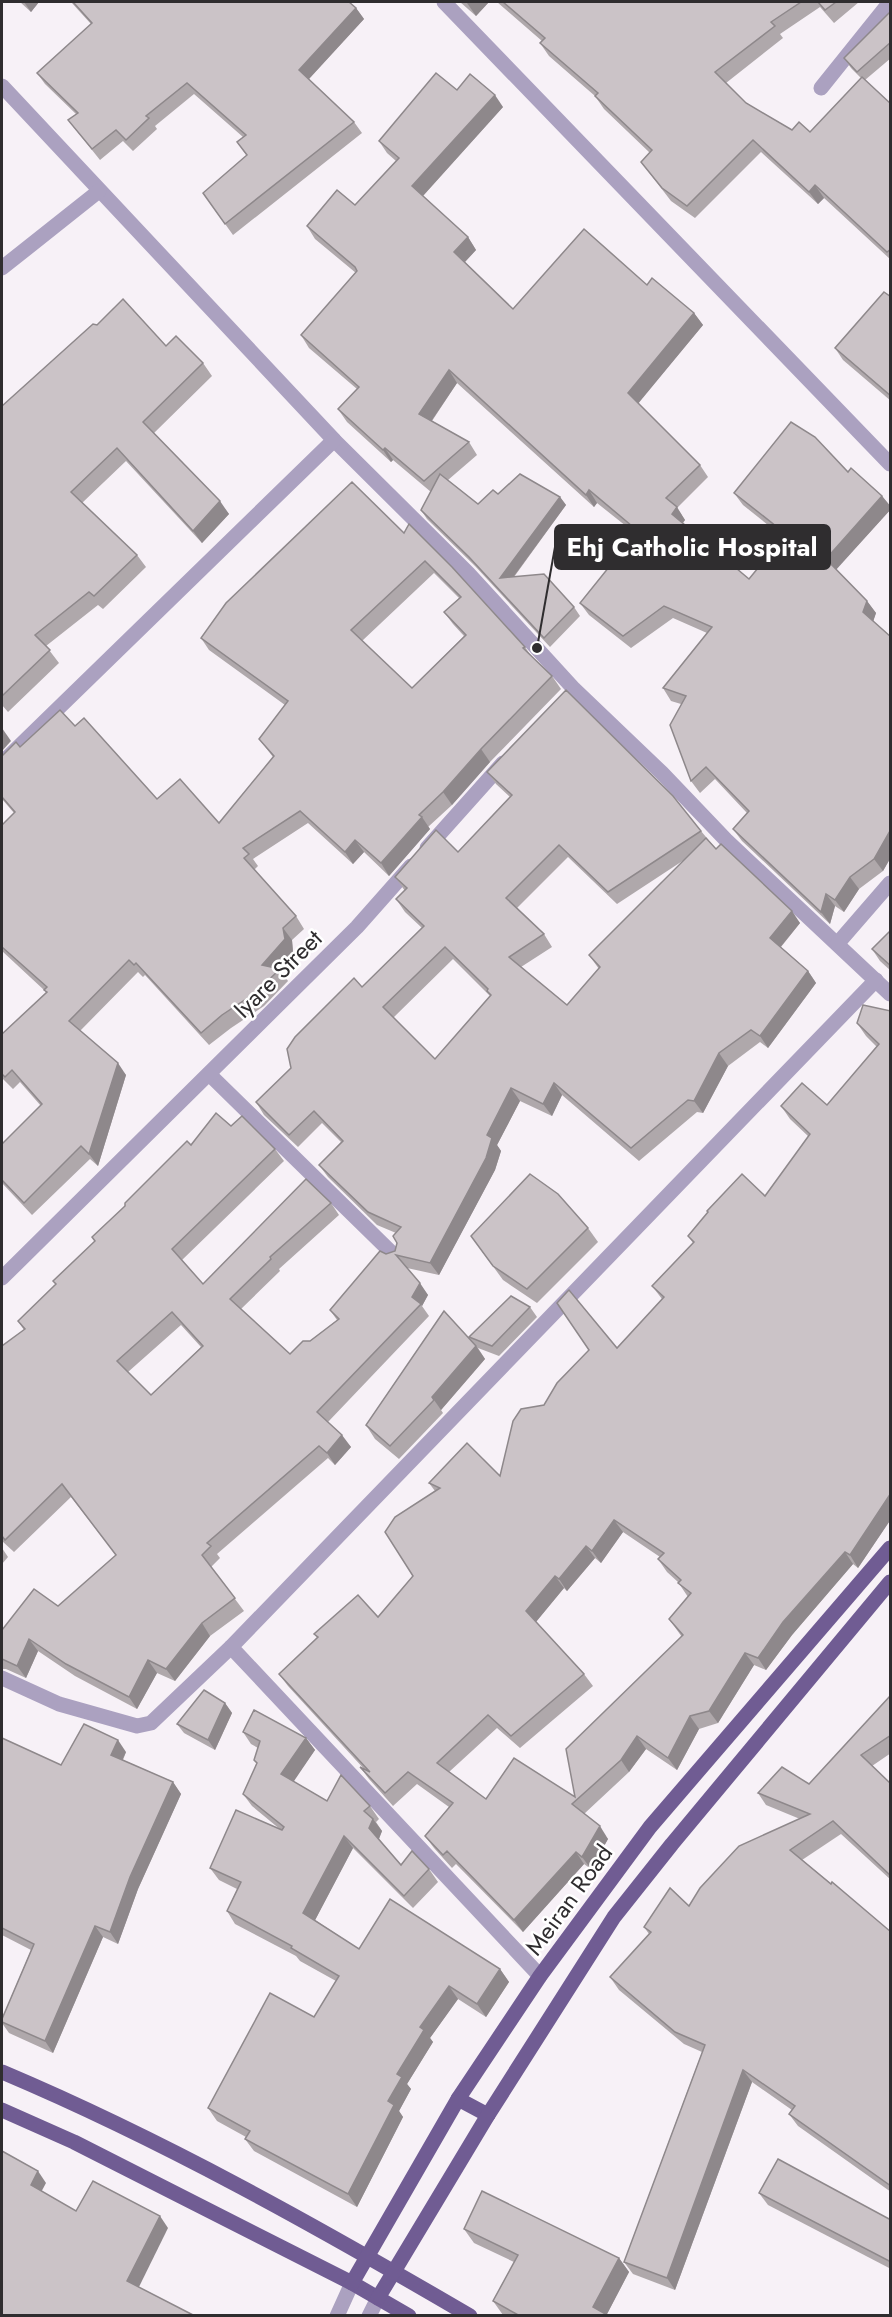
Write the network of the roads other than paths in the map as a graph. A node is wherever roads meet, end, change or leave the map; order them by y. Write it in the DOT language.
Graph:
graph roads {
  1 [pos="444,2"];
  2 [pos="891,2"];
  3 [pos="2,86"];
  4 [pos="821,88"];
  5 [pos="99,191"];
  6 [pos="2,268"];
  7 [pos="334,440"];
  8 [pos="891,464"];
  9 [pos="512,753"];
  10 [pos="2,763"];
  11 [pos="891,883"];
  12 [pos="838,943"];
  13 [pos="876,980"];
  14 [pos="891,994"];
  15 [pos="208,1074"];
  16 [pos="396,1257"];
  17 [pos="2,1278"];
  18 [pos="891,1548"];
  19 [pos="891,1582"];
  20 [pos="231,1647"];
  21 [pos="2,1678"];
  22 [pos="540,1977"];
  23 [pos="2,2072"];
  24 [pos="458,2099"];
  25 [pos="2,2110"];
  26 [pos="488,2115"];
  27 [pos="366,2255"];
  28 [pos="393,2271"];
  29 [pos="352,2283"];
  30 [pos="378,2298"];
  31 [pos="337,2316"];
  32 [pos="369,2316"];
  33 [pos="409,2316"];
  34 [pos="470,2316"];
  1 -- 8 [label="street"];
  2 -- 4 [label="street"];
  3 -- 5 [label="street"];
  5 -- 6 [label="street"];
  5 -- 7 [label="street"];
  7 -- 10 [label="street"];
  7 -- 12 [label="street"];
  9 -- 15 [label="street, Iyare Street"];
  11 -- 12 [label="street"];
  12 -- 13 [label="street"];
  13 -- 14 [label="street"];
  13 -- 20 [label="street"];
  15 -- 16 [label="street"];
  15 -- 17 [label="street, Iyare Street"];
  18 -- 22 [label="main road, Meiran Road"];
  19 -- 26 [label="main road, Meiran Road"];
  20 -- 21 [label="street"];
  20 -- 22 [label="street"];
  22 -- 24 [label="main road, Meiran Road"];
  23 -- 27 [label="main road"];
  24 -- 26 [label="main road"];
  24 -- 27 [label="main road, Meiran Road"];
  25 -- 29 [label="main road"];
  26 -- 28 [label="main road, Meiran Road"];
  27 -- 28 [label="main road"];
  27 -- 29 [label="main road, Meiran Road"];
  28 -- 30 [label="main road, Meiran Road"];
  28 -- 34 [label="main road"];
  29 -- 30 [label="main road"];
  29 -- 31 [label="street, Meiran Road"];
  30 -- 32 [label="street, Meiran Road"];
  30 -- 33 [label="main road"];
}
